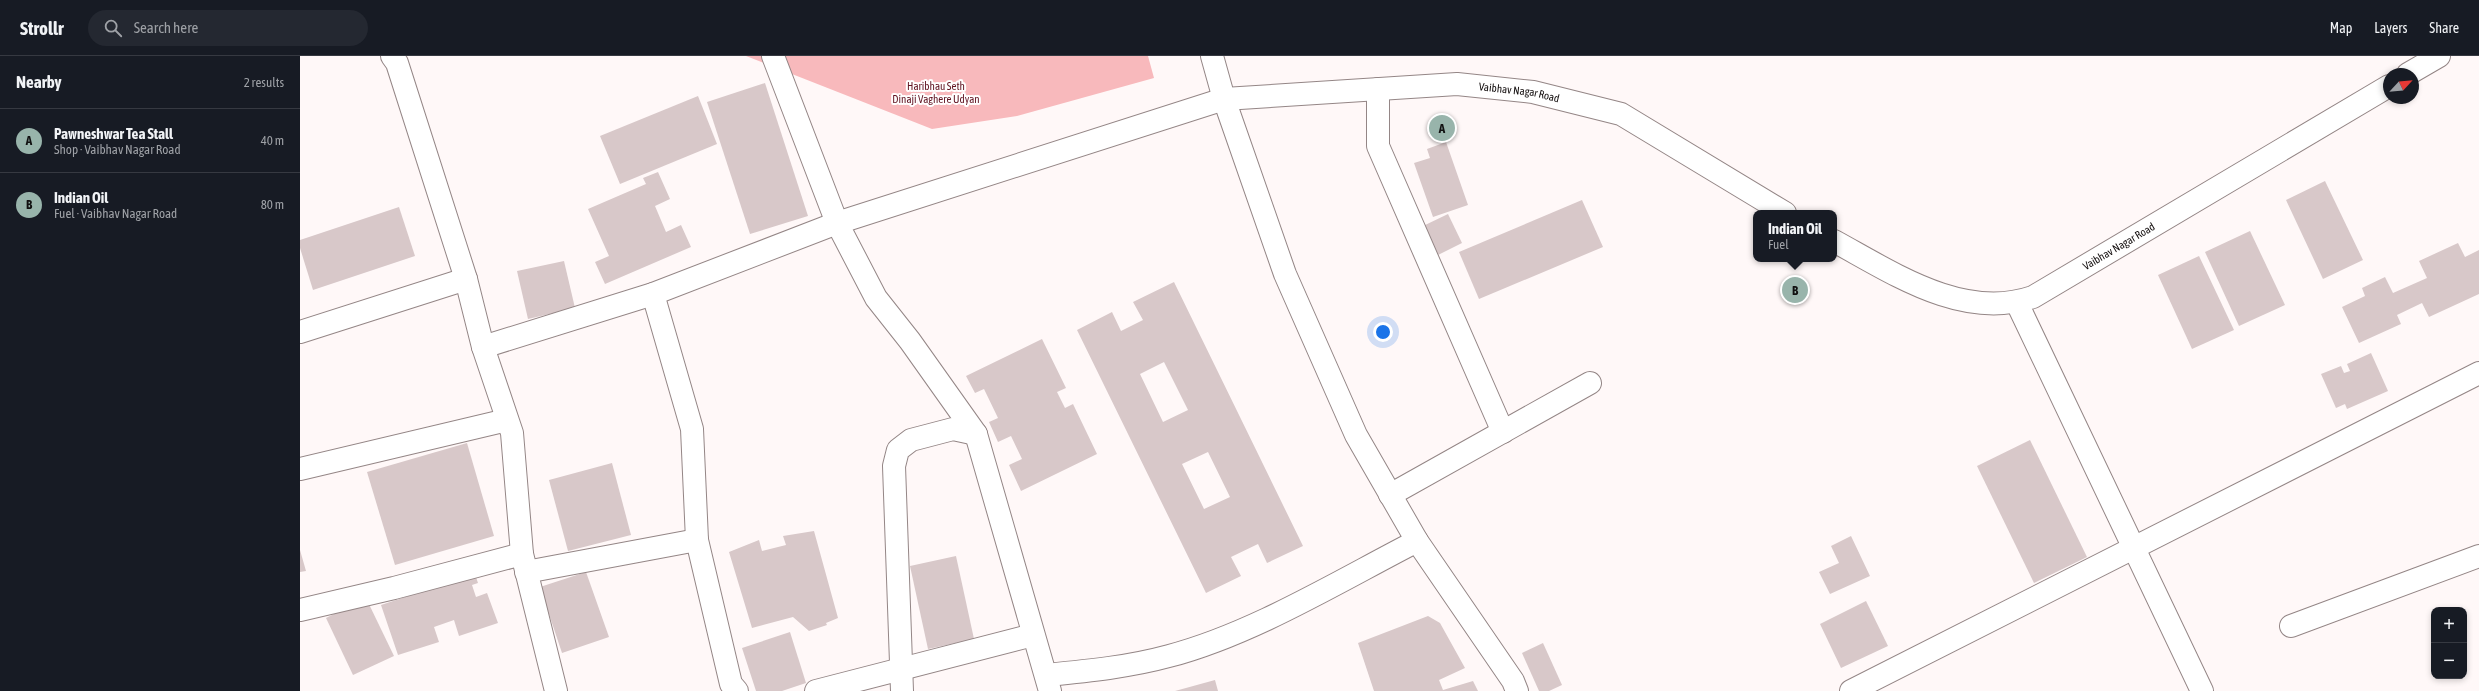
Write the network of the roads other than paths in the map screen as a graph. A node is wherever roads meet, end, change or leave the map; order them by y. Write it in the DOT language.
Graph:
graph roads {
  1 [pos="392,56"];
  2 [pos="773,56"];
  3 [pos="1212,56"];
  4 [pos="2439,56"];
  5 [pos="2418,68"];
  6 [pos="1378,89"];
  7 [pos="2383,90"];
  8 [pos="1224,99"];
  9 [pos="1781,210"];
  10 [pos="837,223"];
  11 [pos="1837,243"];
  12 [pos="466,279"];
  13 [pos="653,294"];
  14 [pos="2017,303"];
  15 [pos="300,332"];
  16 [pos="484,347"];
  17 [pos="2479,373"];
  18 [pos="1590,383"];
  19 [pos="507,420"];
  20 [pos="1503,432"];
  21 [pos="976,434"];
  22 [pos="300,469"];
  23 [pos="1390,495"];
  24 [pos="697,540"];
  25 [pos="1416,541"];
  26 [pos="2134,547"];
  27 [pos="2479,556"];
  28 [pos="524,563"];
  29 [pos="300,610"];
  30 [pos="2291,626"];
  31 [pos="1033,635"];
  32 [pos="900,670"];
  33 [pos="1048,683"];
  34 [pos="556,691"];
  35 [pos="737,691"];
  36 [pos="816,691"];
  37 [pos="902,691"];
  38 [pos="1517,691"];
  39 [pos="1851,691"];
  40 [pos="2202,691"];
  1 -- 12 [label="street"];
  2 -- 10 [label="street"];
  3 -- 8 [label="street"];
  4 -- 5 [label="street"];
  6 -- 8 [label="street, Vaibhav Nagar Road"];
  6 -- 9 [label="street, Vaibhav Nagar Road"];
  6 -- 20 [label="street"];
  7 -- 14 [label="street, Vaibhav Nagar Road"];
  8 -- 10 [label="street, Vaibhav Nagar Road"];
  8 -- 23 [label="street"];
  10 -- 13 [label="street, Vaibhav Nagar Road"];
  10 -- 21 [label="street"];
  11 -- 14 [label="street, Vaibhav Nagar Road"];
  12 -- 15 [label="street"];
  12 -- 16 [label="street"];
  13 -- 16 [label="street, Vaibhav Nagar Road"];
  13 -- 24 [label="street"];
  14 -- 26 [label="street"];
  16 -- 19 [label="street"];
  17 -- 26 [label="street"];
  18 -- 20 [label="street"];
  19 -- 22 [label="street"];
  19 -- 28 [label="street"];
  20 -- 23 [label="street"];
  21 -- 31 [label="street"];
  21 -- 32 [label="street"];
  23 -- 25 [label="street"];
  24 -- 28 [label="street"];
  24 -- 35 [label="street"];
  25 -- 33 [label="street"];
  25 -- 38 [label="street"];
  26 -- 39 [label="street"];
  26 -- 40 [label="street"];
  27 -- 30 [label="street"];
  28 -- 29 [label="street"];
  28 -- 34 [label="street"];
  31 -- 32 [label="street"];
  31 -- 33 [label="street"];
  32 -- 36 [label="street"];
  32 -- 37 [label="street"];
}
